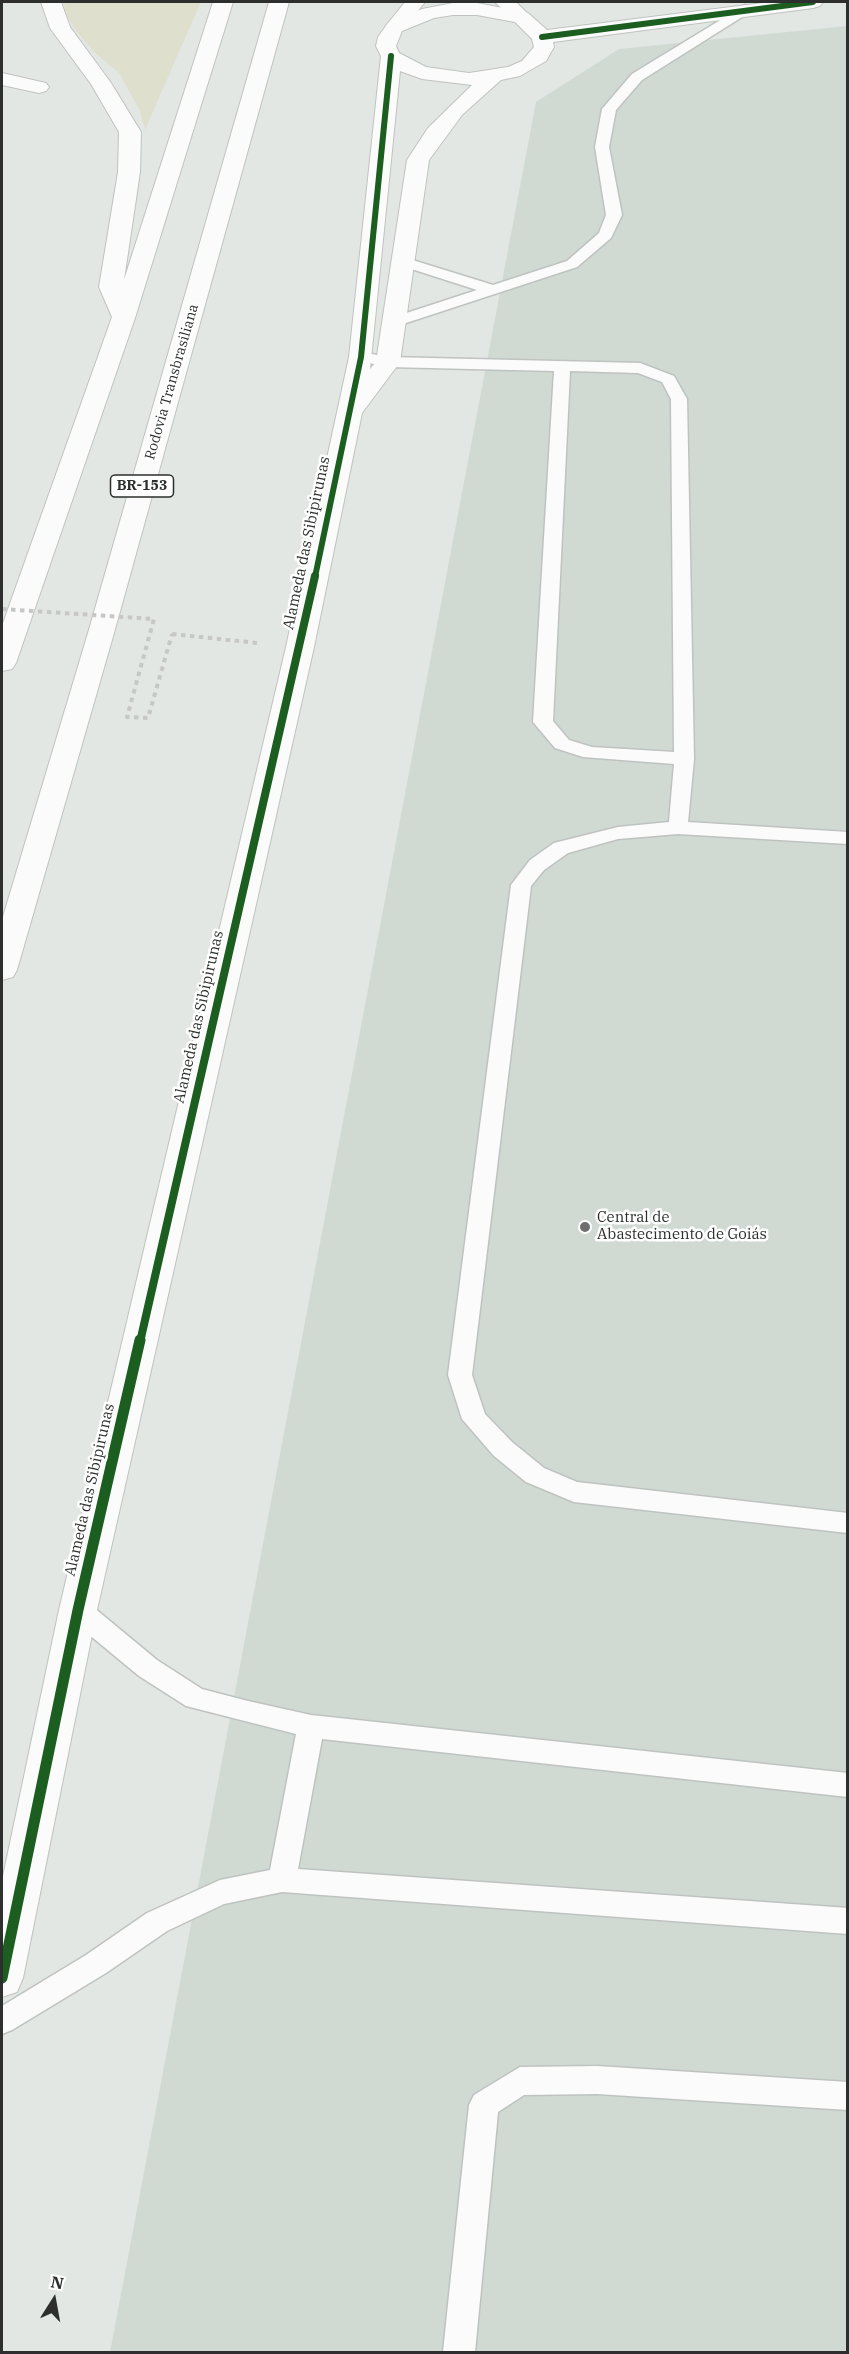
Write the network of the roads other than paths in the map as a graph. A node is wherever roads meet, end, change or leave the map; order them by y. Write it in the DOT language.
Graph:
graph roads {
  1 [pos="51,2"];
  2 [pos="223,2"];
  3 [pos="279,2"];
  4 [pos="415,2"];
  5 [pos="505,2"];
  6 [pos="813,2"];
  7 [pos="745,9"];
  8 [pos="521,17"];
  9 [pos="395,27"];
  10 [pos="542,37"];
  11 [pos="391,56"];
  12 [pos="493,77"];
  13 [pos="2,79"];
  14 [pos="39,87"];
  15 [pos="401,261"];
  16 [pos="494,290"];
  17 [pos="123,318"];
  18 [pos="394,322"];
  19 [pos="361,357"];
  20 [pos="388,362"];
  21 [pos="562,365"];
  22 [pos="349,416"];
  23 [pos="2,663"];
  24 [pos="684,759"];
  25 [pos="678,828"];
  26 [pos="848,838"];
  27 [pos="2,970"];
  28 [pos="848,1523"];
  29 [pos="78,1610"];
  30 [pos="311,1726"];
  31 [pos="848,1785"];
  32 [pos="282,1880"];
  33 [pos="848,1921"];
  34 [pos="2,1978"];
  35 [pos="2,2021"];
  36 [pos="848,2096"];
  37 [pos="459,2352"];
  1 -- 17 [label="main road"];
  2 -- 17 [label="main road"];
  3 -- 27 [label="main road, Rodovia Transbrasiliana / BR-153"];
  4 -- 9 [label="main road"];
  5 -- 8 [label="main road"];
  6 -- 7 [label="main road"];
  7 -- 10 [label="main road"];
  7 -- 16 [label="lane"];
  8 -- 9 [label="main road"];
  8 -- 10 [label="main road"];
  9 -- 11 [label="main road, Alameda das Sibipirunas"];
  10 -- 12 [label="main road"];
  11 -- 12 [label="main road"];
  11 -- 19 [label="main road, Alameda das Sibipirunas"];
  12 -- 15 [label="main road, Alameda das Sibipirunas"];
  13 -- 14 [label="main road"];
  15 -- 16 [label="lane"];
  15 -- 18 [label="main road, Alameda das Sibipirunas"];
  16 -- 18 [label="lane"];
  17 -- 23 [label="main road"];
  18 -- 20 [label="main road, Alameda das Sibipirunas"];
  19 -- 20 [label="lane"];
  19 -- 22 [label="main road, Alameda das Sibipirunas"];
  20 -- 21 [label="lane"];
  20 -- 22 [label="main road, Alameda das Sibipirunas"];
  21 -- 24 [label="lane"];
  21 -- 24 [label="lane"];
  22 -- 29 [label="main road, Alameda das Sibipirunas"];
  24 -- 25 [label="lane"];
  25 -- 26 [label="lane"];
  25 -- 28 [label="lane"];
  29 -- 30 [label="lane"];
  29 -- 34 [label="main road, Alameda das Sibipirunas"];
  30 -- 31 [label="lane"];
  30 -- 32 [label="lane"];
  32 -- 33 [label="lane"];
  32 -- 35 [label="lane"];
  36 -- 37 [label="lane"];
}
